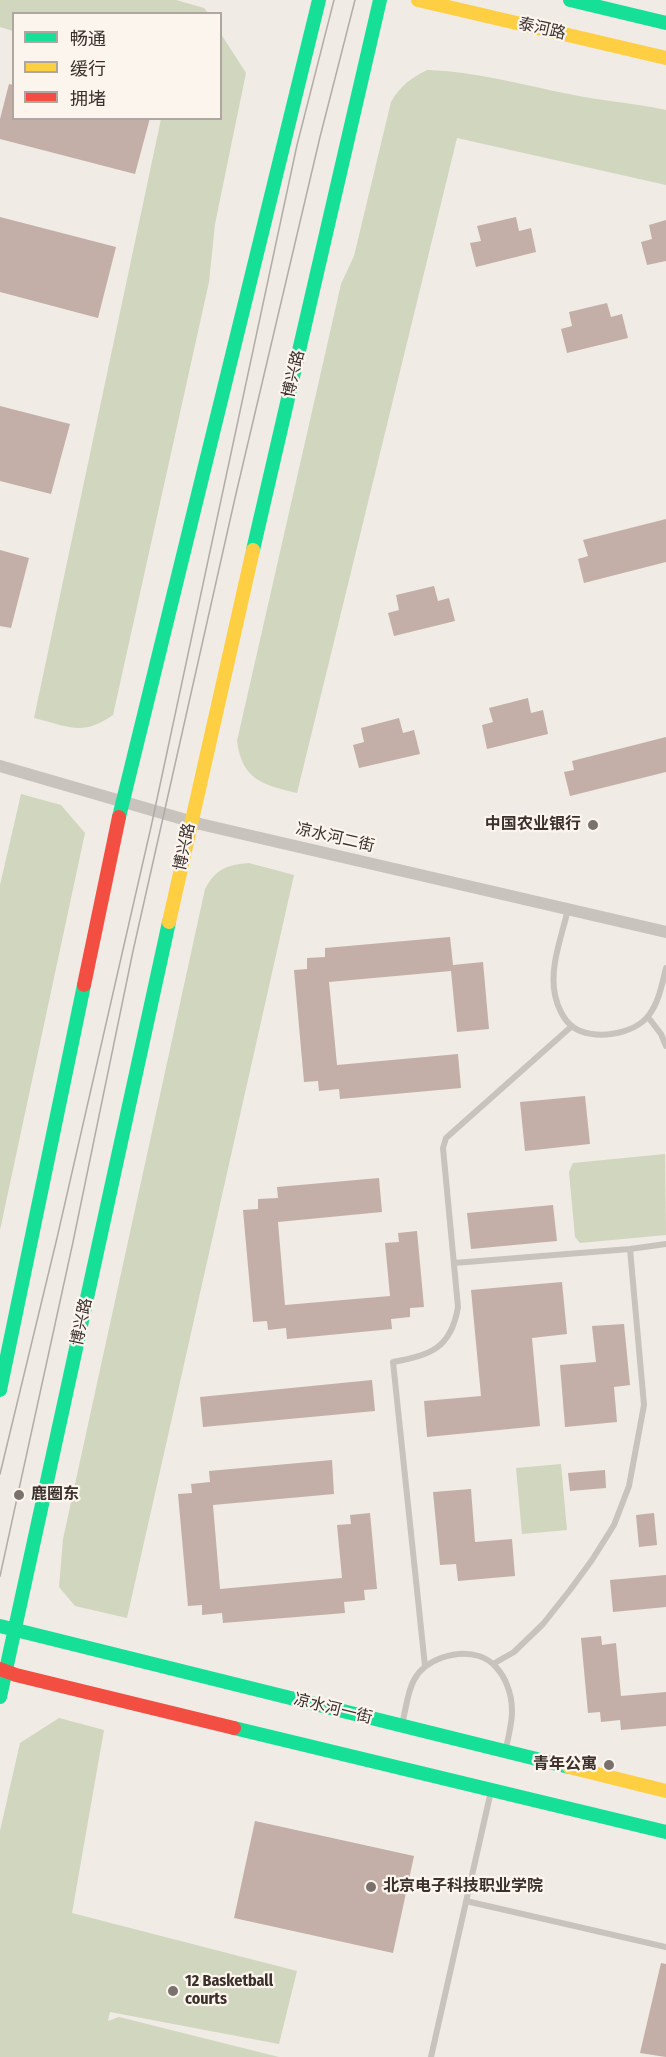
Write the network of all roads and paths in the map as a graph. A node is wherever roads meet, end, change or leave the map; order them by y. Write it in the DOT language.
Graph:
graph roads {
  1 [pos="319,0"];
  2 [pos="380,0"];
  3 [pos="417,0"];
  4 [pos="570,0"];
  5 [pos="666,23"];
  6 [pos="666,58"];
  7 [pos="0,766"];
  8 [pos="122,801"];
  9 [pos="191,821"];
  10 [pos="568,909"];
  11 [pos="666,932"];
  12 [pos="666,968"];
  13 [pos="648,1017"];
  14 [pos="572,1026"];
  15 [pos="666,1046"];
  16 [pos="666,1244"];
  17 [pos="630,1248"];
  18 [pos="454,1263"];
  19 [pos="0,1390"];
  20 [pos="0,1626"];
  21 [pos="16,1630"];
  22 [pos="493,1664"];
  23 [pos="425,1666"];
  24 [pos="3,1669"];
  25 [pos="0,1697"];
  26 [pos="402,1726"];
  27 [pos="505,1752"];
  28 [pos="491,1791"];
  29 [pos="666,1791"];
  30 [pos="666,1832"];
  31 [pos="466,1901"];
  32 [pos="666,1947"];
  33 [pos="431,2057"];
  1 -- 8 [label="main road"];
  2 -- 9 [label="main road, 博兴路"];
  3 -- 6 [label="main road, 泰河路"];
  4 -- 5 [label="main road"];
  7 -- 8 [label="street, 凉水河二街"];
  8 -- 9 [label="street, 凉水河二街"];
  8 -- 19 [label="main road"];
  9 -- 10 [label="street, 凉水河二街"];
  9 -- 21 [label="main road, 博兴路"];
  10 -- 11 [label="street, 凉水河二街"];
  10 -- 14 [label="lane"];
  12 -- 13 [label="lane"];
  13 -- 14 [label="lane"];
  13 -- 15 [label="lane"];
  14 -- 18 [label="lane"];
  16 -- 17 [label="lane"];
  17 -- 18 [label="lane"];
  17 -- 22 [label="lane"];
  18 -- 23 [label="lane"];
  20 -- 21 [label="main road, 凉水河一街"];
  21 -- 24 [label="main road, 博兴路"];
  21 -- 26 [label="main road, 凉水河一街"];
  22 -- 23 [label="lane"];
  22 -- 27 [label="lane"];
  23 -- 26 [label="lane"];
  24 -- 25 [label="main road, 博兴路"];
  24 -- 28 [label="main road"];
  26 -- 27 [label="main road, 凉水河一街"];
  27 -- 29 [label="main road, 凉水河一街"];
  28 -- 30 [label="main road"];
  28 -- 31 [label="lane"];
  31 -- 32 [label="lane"];
  31 -- 33 [label="lane"];
}
